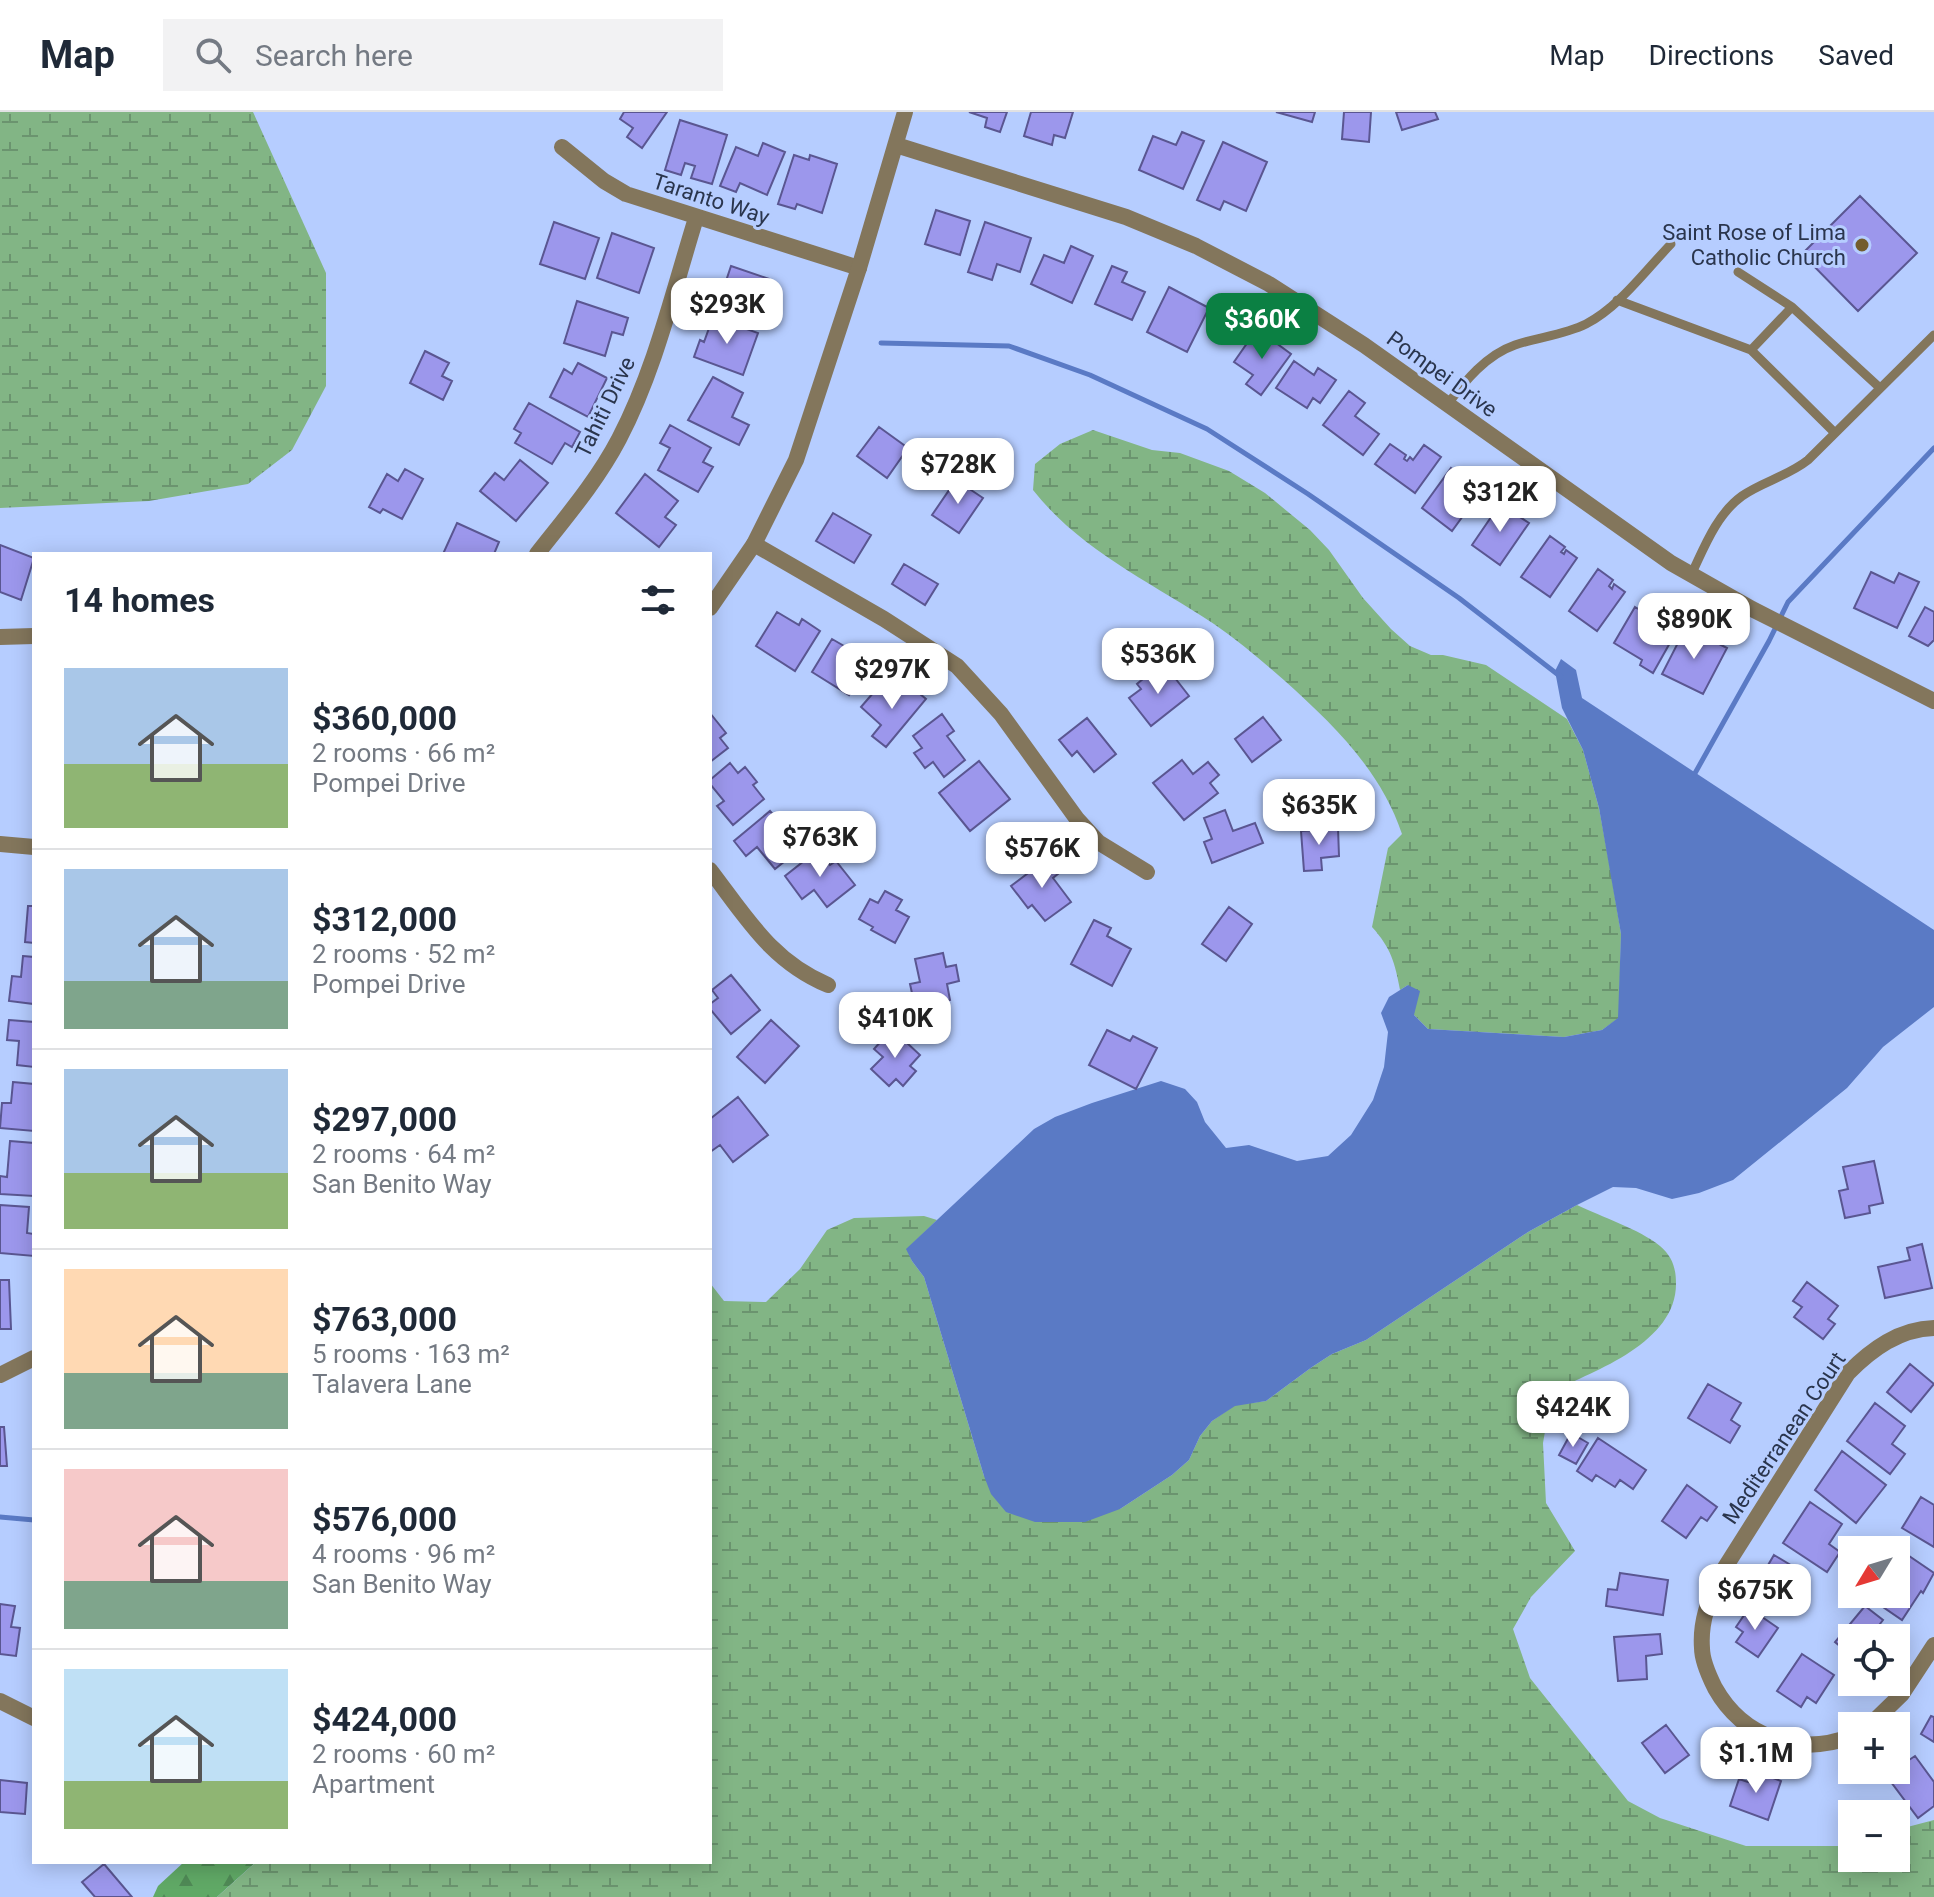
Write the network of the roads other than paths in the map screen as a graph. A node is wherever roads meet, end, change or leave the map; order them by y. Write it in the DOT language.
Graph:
graph roads {
  1 [pos="905,112"];
  2 [pos="896,145"];
  3 [pos="562,147"];
  4 [pos="696,218"];
  5 [pos="1671,244"];
  6 [pos="859,268"];
  7 [pos="1738,272"];
  8 [pos="1617,300"];
  9 [pos="1792,307"];
  10 [pos="1934,335"];
  11 [pos="1751,350"];
  12 [pos="1880,388"];
  13 [pos="1447,405"];
  14 [pos="1835,433"];
  15 [pos="754,544"];
  16 [pos="539,552"];
  17 [pos="1691,575"];
  18 [pos="712,605"];
  19 [pos="32,636"];
  20 [pos="0,637"];
  21 [pos="1934,701"];
  22 [pos="0,844"];
  23 [pos="32,847"];
  24 [pos="712,872"];
  25 [pos="1147,872"];
  26 [pos="828,985"];
  27 [pos="1934,1328"];
  28 [pos="32,1359"];
  29 [pos="0,1375"];
  30 [pos="1934,1645"];
  31 [pos="0,1701"];
  32 [pos="1883,1712"];
  33 [pos="32,1717"];
  34 [pos="1838,1740"];
  1 -- 2 [label="street"];
  2 -- 6 [label="street"];
  2 -- 13 [label="street, Pompei Drive"];
  3 -- 4 [label="street, Taranto Way"];
  4 -- 6 [label="street, Taranto Way"];
  4 -- 16 [label="street, Tahiti Drive"];
  5 -- 8 [label="lane"];
  6 -- 15 [label="street"];
  7 -- 9 [label="lane"];
  8 -- 11 [label="lane"];
  8 -- 13 [label="lane"];
  9 -- 11 [label="lane"];
  9 -- 12 [label="lane"];
  10 -- 12 [label="lane"];
  11 -- 14 [label="lane"];
  12 -- 14 [label="lane"];
  13 -- 17 [label="street, Pompei Drive"];
  14 -- 17 [label="lane"];
  15 -- 18 [label="street"];
  15 -- 25 [label="street"];
  17 -- 21 [label="street, Pompei Drive"];
  19 -- 20 [label="street"];
  22 -- 23 [label="street"];
  24 -- 26 [label="street"];
  27 -- 34 [label="street, Mediterranean Court"];
  28 -- 29 [label="street"];
  30 -- 32 [label="street"];
  31 -- 33 [label="street"];
}
